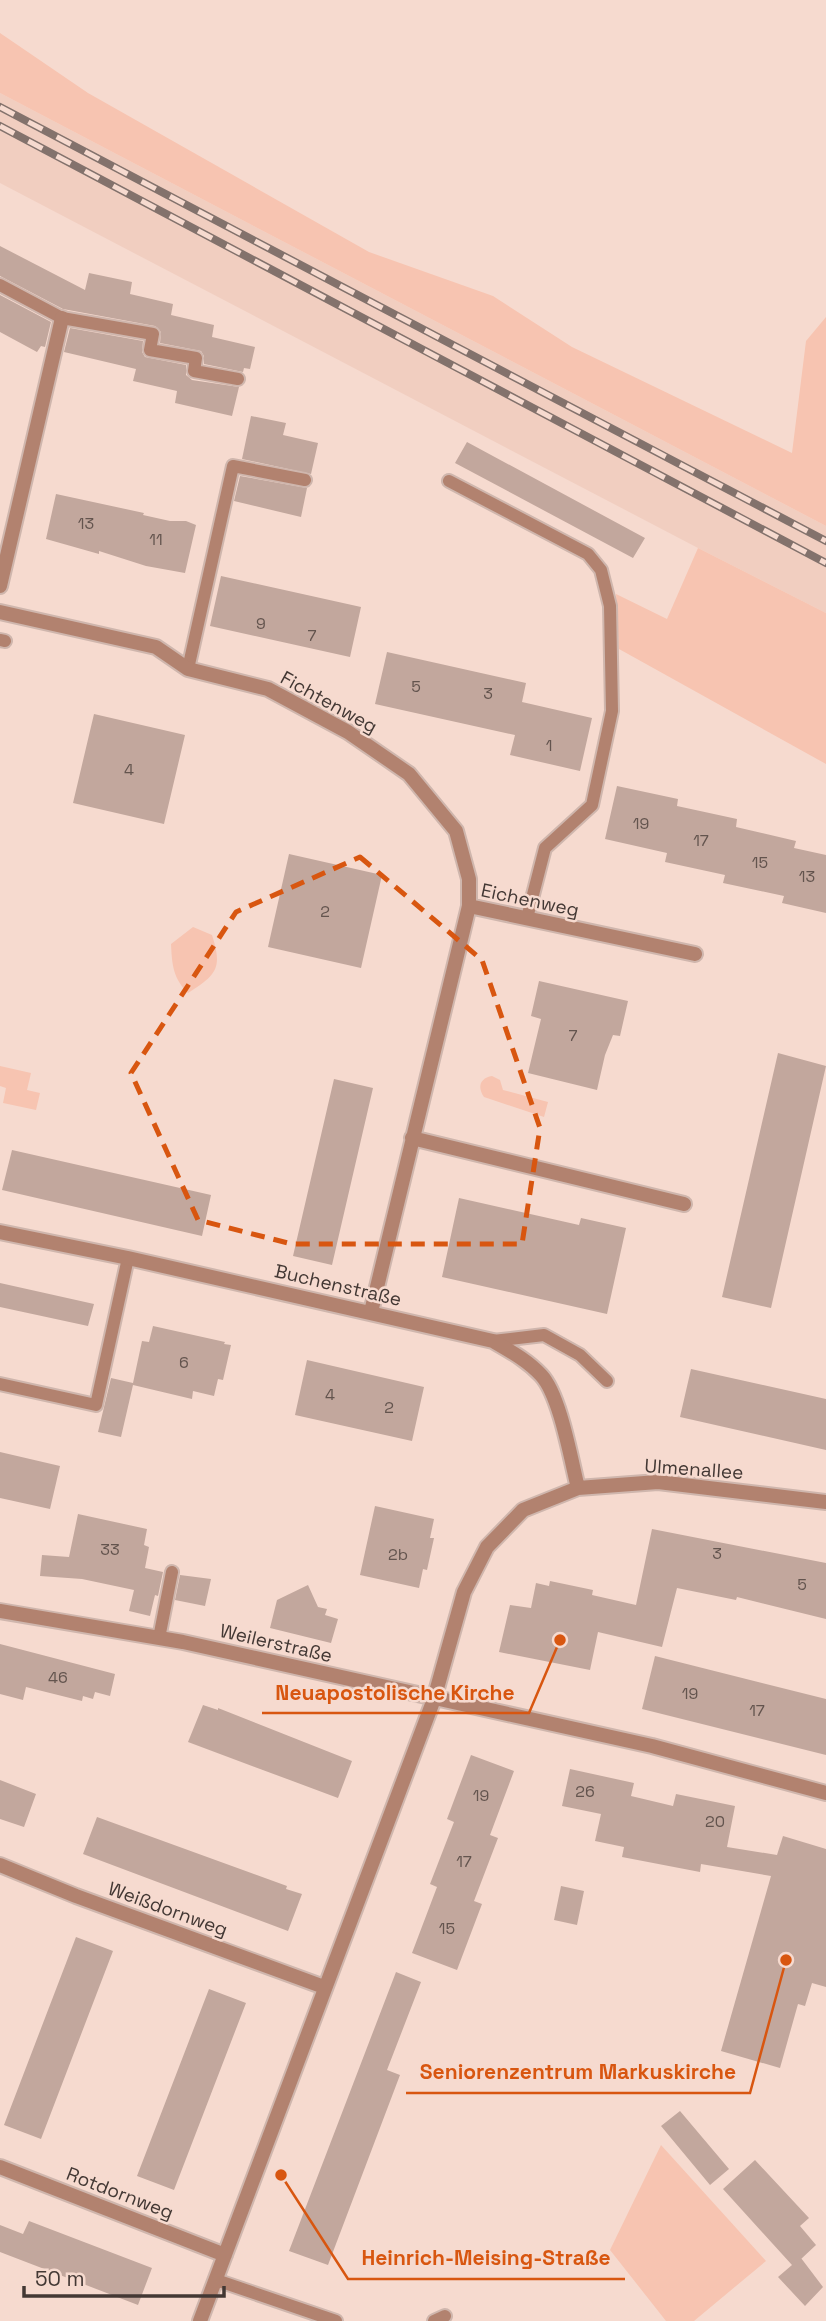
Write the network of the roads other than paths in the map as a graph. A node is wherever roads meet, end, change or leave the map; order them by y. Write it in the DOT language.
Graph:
graph roads {
  1 [pos="0,285"];
  2 [pos="62,318"];
  3 [pos="238,379"];
  4 [pos="305,480"];
  5 [pos="449,481"];
  6 [pos="0,586"];
  7 [pos="0,612"];
  8 [pos="188,668"];
  9 [pos="469,906"];
  10 [pos="527,918"];
  11 [pos="695,954"];
  12 [pos="412,1139"];
  13 [pos="684,1203"];
  14 [pos="0,1232"];
  15 [pos="128,1258"];
  16 [pos="371,1312"];
  17 [pos="492,1341"];
  18 [pos="607,1381"];
  19 [pos="0,1384"];
  20 [pos="578,1488"];
  21 [pos="826,1502"];
  22 [pos="172,1572"];
  23 [pos="0,1611"];
  24 [pos="159,1638"];
  25 [pos="434,1699"];
  26 [pos="826,1793"];
  27 [pos="0,1866"];
  28 [pos="324,1987"];
  29 [pos="0,2167"];
  30 [pos="225,2255"];
  31 [pos="216,2280"];
  32 [pos="200,2321"];
  33 [pos="336,2321"];
  1 -- 2 [label="lane"];
  2 -- 3 [label="lane"];
  2 -- 6 [label="street"];
  4 -- 8 [label="lane"];
  5 -- 10 [label="lane"];
  7 -- 8 [label="street, Fichtenweg"];
  8 -- 9 [label="street, Fichtenweg"];
  9 -- 10 [label="street, Eichenweg"];
  9 -- 12 [label="street, Eichenweg"];
  10 -- 11 [label="street, Eichenweg"];
  12 -- 13 [label="street"];
  12 -- 16 [label="street, Eichenweg"];
  14 -- 15 [label="street, Buchenstraße"];
  15 -- 16 [label="street, Buchenstraße"];
  15 -- 19 [label="lane"];
  16 -- 17 [label="street, Buchenstraße"];
  17 -- 18 [label="lane"];
  17 -- 20 [label="street, Buchenstraße"];
  20 -- 21 [label="street, Ulmenallee"];
  20 -- 25 [label="street, Ulmenallee"];
  22 -- 24 [label="lane"];
  23 -- 24 [label="street, Weilerstraße"];
  24 -- 25 [label="street, Weilerstraße"];
  25 -- 26 [label="street, Weilerstraße"];
  25 -- 28 [label="street, Ulmenallee"];
  27 -- 28 [label="street, Weißdornweg"];
  28 -- 30 [label="street, Ulmenallee"];
  29 -- 30 [label="street, Rotdornweg"];
  30 -- 31 [label="street, Ulmenallee"];
  31 -- 32 [label="street, Ulmenallee"];
  31 -- 33 [label="lane"];
}
